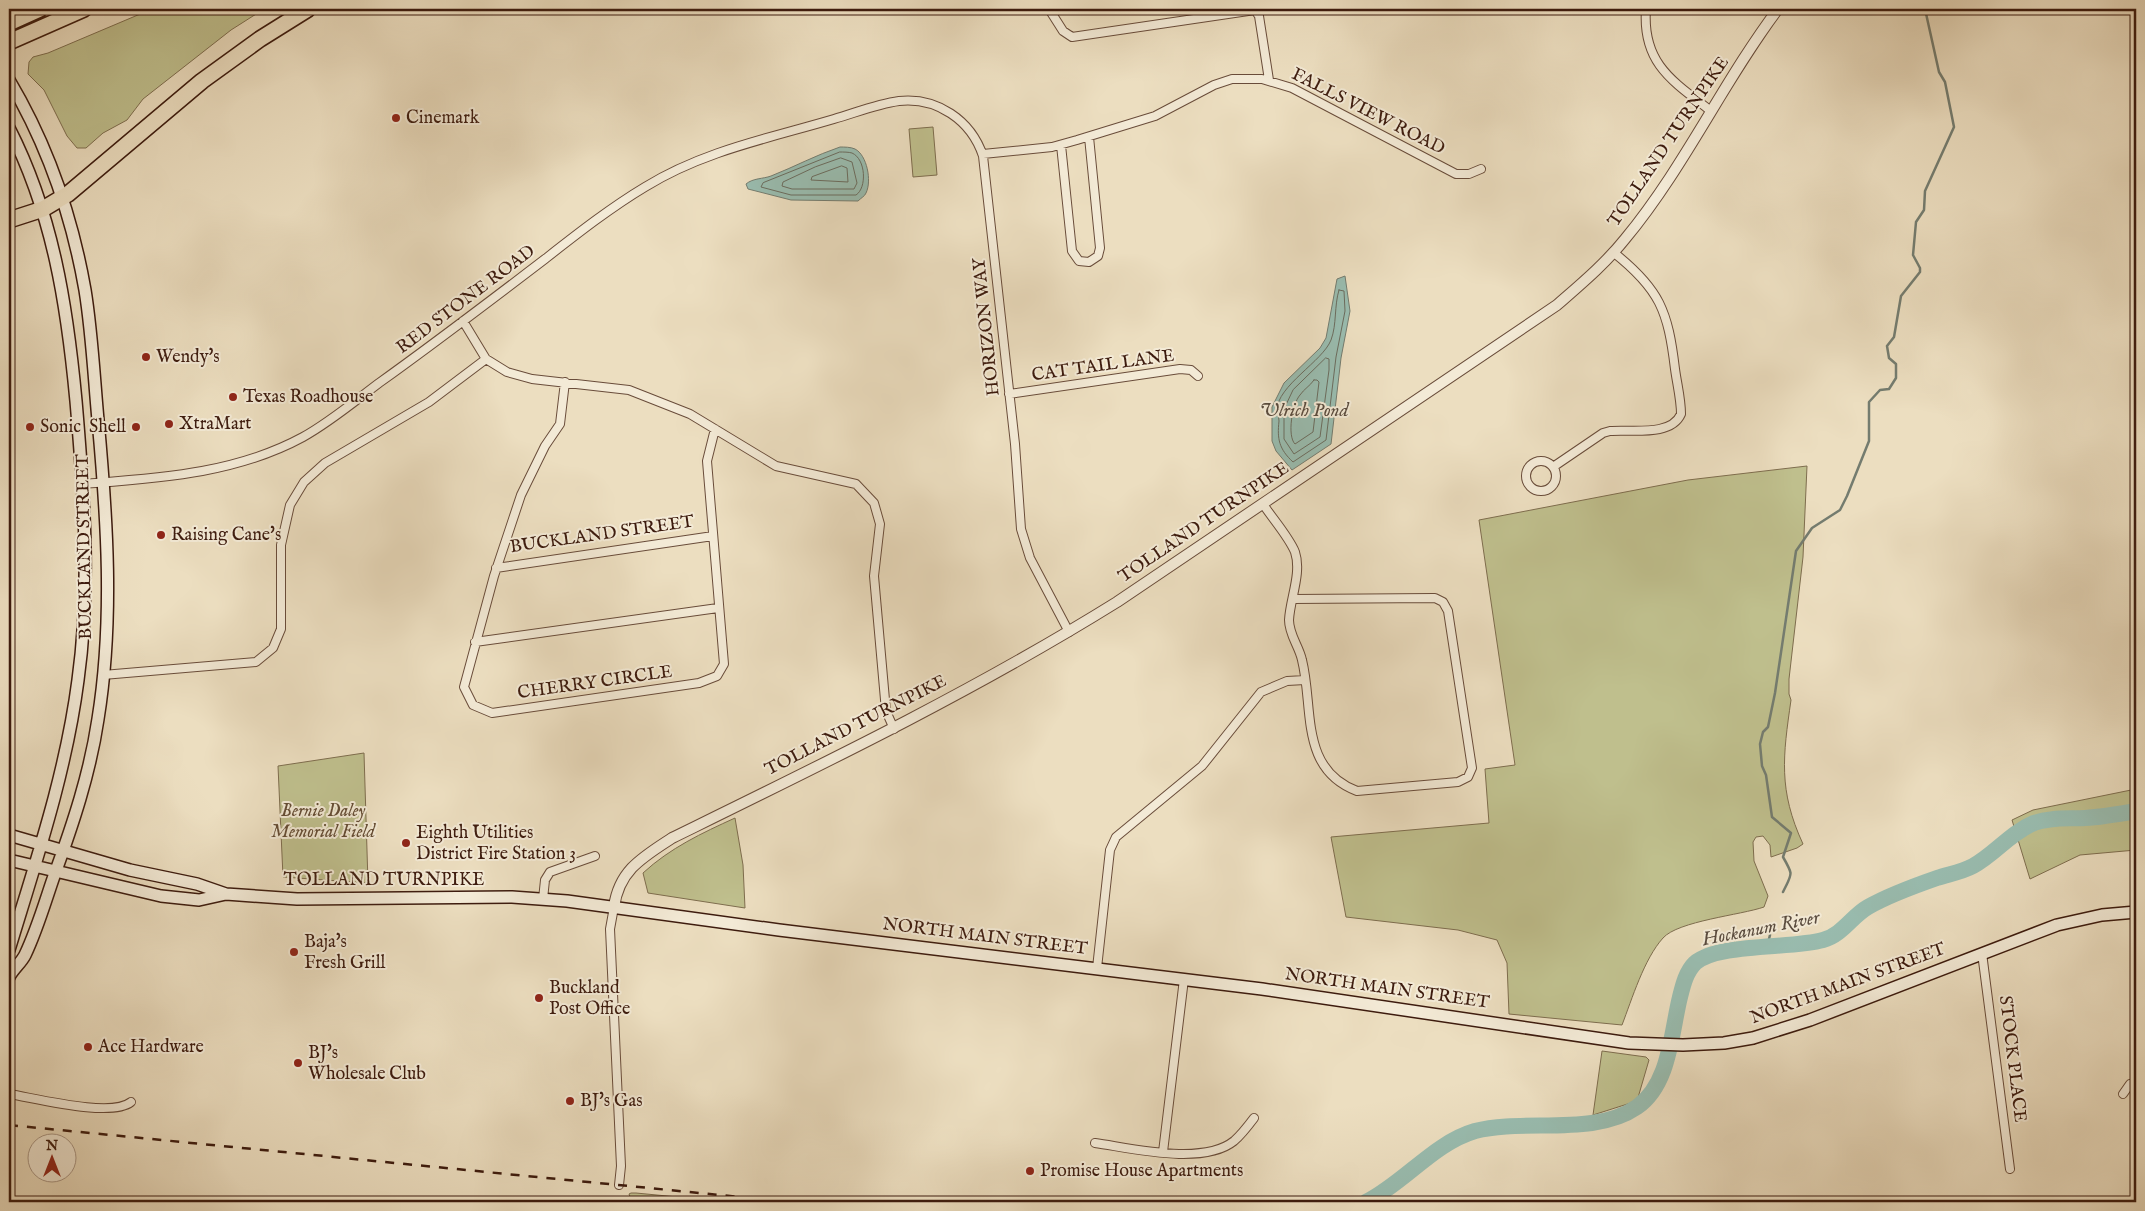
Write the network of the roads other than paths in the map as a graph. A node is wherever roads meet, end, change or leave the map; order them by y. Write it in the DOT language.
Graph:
graph roads {
  1 [pos="40,9"];
  2 [pos="84,9"];
  3 [pos="308,9"];
  4 [pos="1049,9"];
  5 [pos="1646,9"];
  6 [pos="1778,9"];
  7 [pos="9,23"];
  8 [pos="10,42"];
  9 [pos="9,80"];
  10 [pos="1269,80"];
  11 [pos="860,111"];
  12 [pos="1711,111"];
  13 [pos="9,128"];
  14 [pos="1089,137"];
  15 [pos="1061,145"];
  16 [pos="983,154"];
  17 [pos="1482,169"];
  18 [pos="62,198"];
  19 [pos="43,209"];
  20 [pos="9,220"];
  21 [pos="1613,252"];
  22 [pos="463,321"];
  23 [pos="486,359"];
  24 [pos="1198,376"];
  25 [pos="565,382"];
  26 [pos="1010,394"];
  27 [pos="715,429"];
  28 [pos="1553,467"];
  29 [pos="104,482"];
  30 [pos="83,484"];
  31 [pos="1263,504"];
  32 [pos="713,536"];
  33 [pos="496,568"];
  34 [pos="1293,599"];
  35 [pos="718,608"];
  36 [pos="1070,632"];
  37 [pos="475,642"];
  38 [pos="103,675"];
  39 [pos="1305,680"];
  40 [pos="894,729"];
  41 [pos="9,835"];
  42 [pos="42,844"];
  43 [pos="64,850"];
  44 [pos="595,856"];
  45 [pos="9,860"];
  46 [pos="35,866"];
  47 [pos="56,872"];
  48 [pos="226,894"];
  49 [pos="543,899"];
  50 [pos="614,907"];
  51 [pos="2136,912"];
  52 [pos="9,950"];
  53 [pos="1982,953"];
  54 [pos="1097,968"];
  55 [pos="9,978"];
  56 [pos="1184,979"];
  57 [pos="2136,1083"];
  58 [pos="9,1094"];
  59 [pos="2123,1094"];
  60 [pos="131,1102"];
  61 [pos="1254,1118"];
  62 [pos="1095,1143"];
  63 [pos="1163,1152"];
  64 [pos="2010,1169"];
  65 [pos="619,1185"];
  1 -- 7 [label="highway"];
  2 -- 8 [label="highway"];
  3 -- 18 [label="highway"];
  4 -- 10 [label="street"];
  5 -- 12 [label="street"];
  6 -- 12 [label="street, TOLLAND TURNPIKE"];
  9 -- 18 [label="main road, BUCKLAND STREET"];
  10 -- 14 [label="street, FALLS VIEW ROAD"];
  10 -- 17 [label="street, FALLS VIEW ROAD"];
  11 -- 16 [label="street, HORIZON WAY"];
  11 -- 22 [label="street, RED STONE ROAD"];
  12 -- 21 [label="street, TOLLAND TURNPIKE"];
  13 -- 19 [label="main road, BUCKLAND STREET"];
  14 -- 15 [label="street, FALLS VIEW ROAD"];
  14 -- 15 [label="street"];
  15 -- 16 [label="street, FALLS VIEW ROAD"];
  16 -- 26 [label="street, HORIZON WAY"];
  18 -- 19 [label="highway"];
  18 -- 29 [label="main road, BUCKLAND STREET"];
  19 -- 20 [label="highway"];
  19 -- 30 [label="main road, BUCKLAND STREET"];
  21 -- 28 [label="street"];
  21 -- 31 [label="street, TOLLAND TURNPIKE"];
  22 -- 23 [label="street"];
  22 -- 29 [label="street, RED STONE ROAD"];
  23 -- 25 [label="street"];
  23 -- 38 [label="street"];
  24 -- 26 [label="street, CAT TAIL LANE"];
  25 -- 27 [label="street"];
  25 -- 33 [label="street, CHERRY CIRCLE"];
  26 -- 36 [label="street, HORIZON WAY"];
  27 -- 32 [label="street, CHERRY CIRCLE"];
  27 -- 40 [label="street"];
  28 -- 28 [label="street"];
  29 -- 30 [label="street, RED STONE ROAD"];
  29 -- 38 [label="main road, BUCKLAND STREET"];
  30 -- 42 [label="main road, BUCKLAND STREET"];
  31 -- 34 [label="street"];
  31 -- 36 [label="street, TOLLAND TURNPIKE"];
  32 -- 33 [label="street, BUCKLAND STREET"];
  32 -- 35 [label="street, CHERRY CIRCLE"];
  33 -- 37 [label="street, CHERRY CIRCLE"];
  34 -- 39 [label="street"];
  34 -- 39 [label="street"];
  35 -- 37 [label="street"];
  35 -- 37 [label="street, CHERRY CIRCLE"];
  36 -- 40 [label="street, TOLLAND TURNPIKE"];
  38 -- 43 [label="main road, BUCKLAND STREET"];
  39 -- 54 [label="street"];
  40 -- 50 [label="street, TOLLAND TURNPIKE"];
  41 -- 42 [label="main road, TOLLAND TURNPIKE"];
  42 -- 43 [label="main road, TOLLAND TURNPIKE"];
  42 -- 46 [label="main road, BUCKLAND STREET"];
  43 -- 47 [label="main road, BUCKLAND STREET"];
  43 -- 48 [label="main road, TOLLAND TURNPIKE"];
  44 -- 49 [label="street"];
  45 -- 46 [label="main road, TOLLAND TURNPIKE"];
  46 -- 47 [label="main road, TOLLAND TURNPIKE"];
  46 -- 52 [label="main road, BUCKLAND STREET"];
  47 -- 48 [label="main road, TOLLAND TURNPIKE"];
  47 -- 55 [label="main road, BUCKLAND STREET"];
  48 -- 49 [label="main road, TOLLAND TURNPIKE"];
  49 -- 50 [label="main road, TOLLAND TURNPIKE"];
  50 -- 54 [label="main road, NORTH MAIN STREET"];
  50 -- 65 [label="street"];
  51 -- 53 [label="main road, NORTH MAIN STREET"];
  53 -- 56 [label="main road, NORTH MAIN STREET"];
  53 -- 64 [label="street, STOCK PLACE"];
  54 -- 56 [label="main road, NORTH MAIN STREET"];
  56 -- 63 [label="street"];
  57 -- 59 [label="street"];
  58 -- 60 [label="street"];
  61 -- 63 [label="street"];
  62 -- 63 [label="street"];
}
